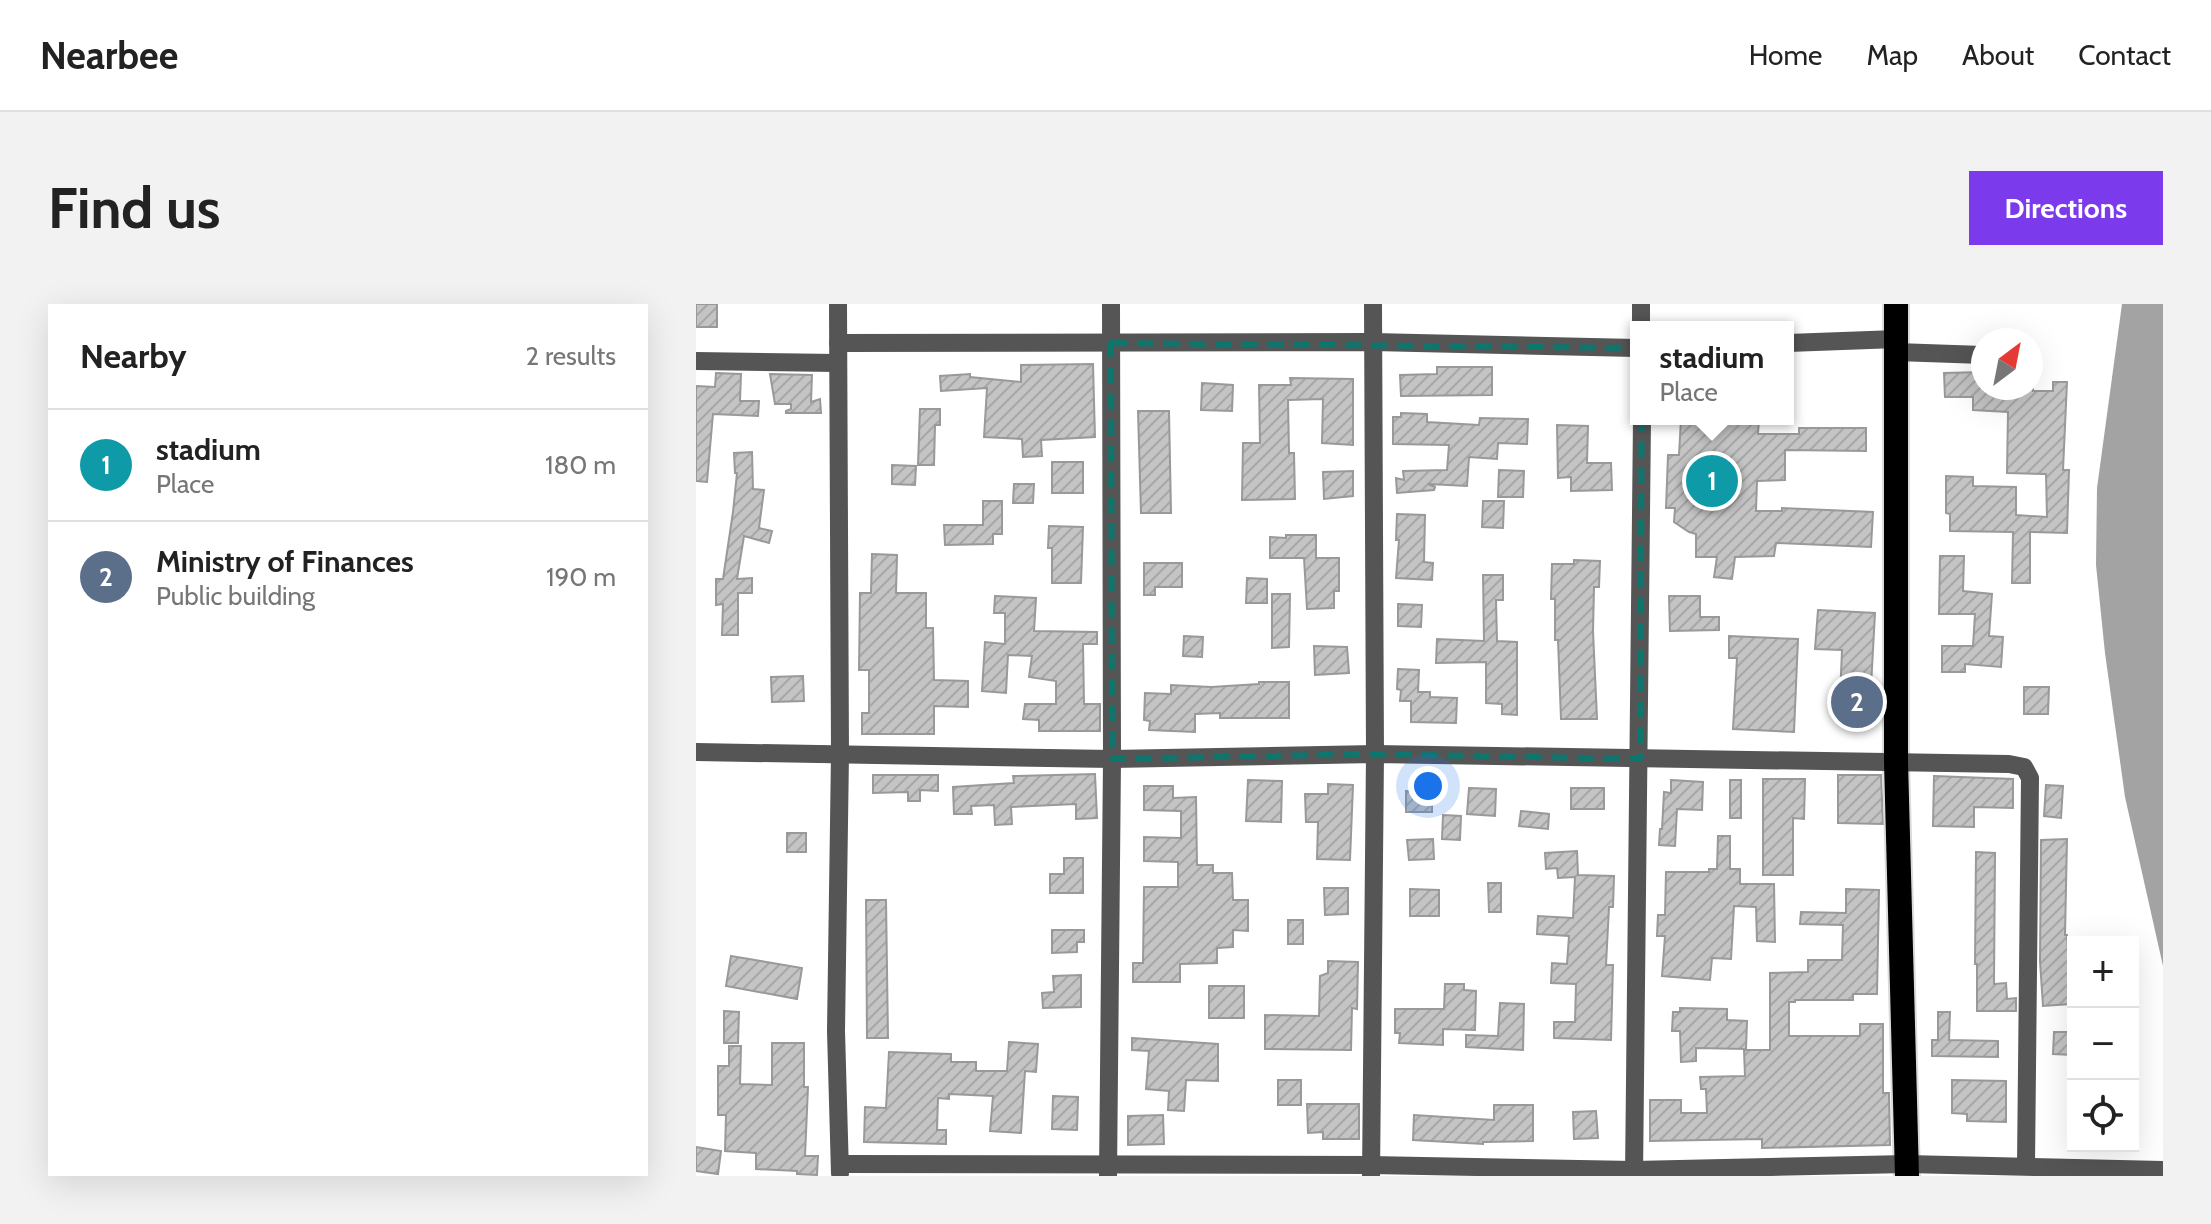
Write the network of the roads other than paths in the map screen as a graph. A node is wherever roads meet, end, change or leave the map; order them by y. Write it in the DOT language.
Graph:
graph roads {
  1 [pos="838,304"];
  2 [pos="1111,304"];
  3 [pos="1373,304"];
  4 [pos="1896,304"];
  5 [pos="1373,342"];
  6 [pos="838,343"];
  7 [pos="1111,343"];
  8 [pos="1794,343"];
  9 [pos="1896,345"];
  10 [pos="1630,348"];
  11 [pos="1971,354"];
  12 [pos="696,361"];
  13 [pos="837,363"];
  14 [pos="1642,425"];
  15 [pos="696,752"];
  16 [pos="840,754"];
  17 [pos="1375,754"];
  18 [pos="1112,759"];
  19 [pos="1640,759"];
  20 [pos="1896,761"];
  21 [pos="2026,1165"];
  22 [pos="840,1170"];
  23 [pos="1907,1170"];
  24 [pos="2163,1170"];
  25 [pos="1108,1171"];
  26 [pos="1371,1171"];
  27 [pos="1634,1173"];
  1 -- 6 [label="street"];
  2 -- 7 [label="street"];
  3 -- 5 [label="street"];
  4 -- 9 [label="highway"];
  5 -- 7 [label="street"];
  5 -- 10 [label="street"];
  5 -- 17 [label="street"];
  6 -- 7 [label="street"];
  6 -- 13 [label="street"];
  7 -- 18 [label="street"];
  8 -- 9 [label="street"];
  9 -- 11 [label="street"];
  9 -- 20 [label="highway"];
  12 -- 13 [label="street"];
  13 -- 16 [label="street"];
  14 -- 19 [label="street"];
  15 -- 16 [label="street"];
  16 -- 18 [label="street"];
  16 -- 22 [label="street"];
  17 -- 18 [label="street"];
  17 -- 19 [label="street"];
  17 -- 26 [label="street"];
  18 -- 25 [label="street"];
  19 -- 20 [label="street"];
  19 -- 27 [label="street"];
  20 -- 21 [label="street"];
  20 -- 23 [label="highway"];
  21 -- 23 [label="street"];
  21 -- 24 [label="street"];
  22 -- 25 [label="street"];
  23 -- 27 [label="street"];
  25 -- 26 [label="street"];
  26 -- 27 [label="street"];
}
